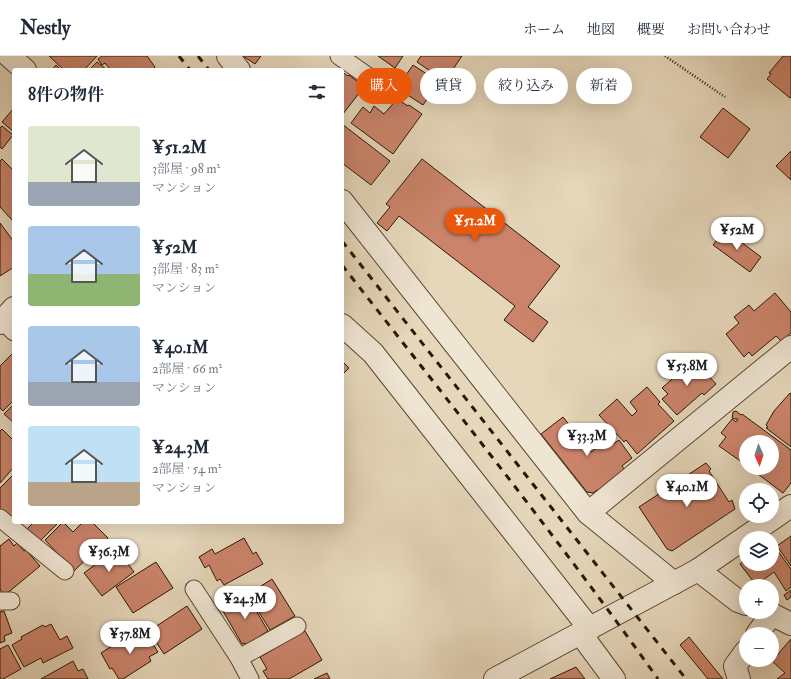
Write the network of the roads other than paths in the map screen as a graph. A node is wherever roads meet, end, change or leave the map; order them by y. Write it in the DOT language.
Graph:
graph roads {
  1 [pos="9,56"];
  2 [pos="228,56"];
  3 [pos="339,56"];
  4 [pos="23,68"];
  5 [pos="237,68"];
  6 [pos="356,68"];
  7 [pos="344,204"];
  8 [pos="344,327"];
  9 [pos="791,347"];
  10 [pos="791,506"];
  11 [pos="588,513"];
  12 [pos="0,518"];
  13 [pos="698,570"];
  14 [pos="65,571"];
  15 [pos="674,583"];
  16 [pos="194,589"];
  17 [pos="739,601"];
  18 [pos="779,618"];
  19 [pos="791,624"];
  20 [pos="297,626"];
  21 [pos="585,631"];
  22 [pos="239,658"];
  23 [pos="739,660"];
  24 [pos="250,679"];
  25 [pos="495,679"];
  26 [pos="614,679"];
  27 [pos="739,679"];
  1 -- 4 [label="street"];
  2 -- 5 [label="street"];
  3 -- 6 [label="lane"];
  7 -- 11 [label="street"];
  8 -- 21 [label="street"];
  9 -- 11 [label="street"];
  10 -- 13 [label="street"];
  11 -- 15 [label="street"];
  12 -- 14 [label="lane"];
  13 -- 15 [label="street"];
  13 -- 17 [label="street"];
  15 -- 21 [label="street"];
  16 -- 22 [label="lane"];
  18 -- 19 [label="street"];
  20 -- 22 [label="lane"];
  21 -- 25 [label="street"];
  21 -- 26 [label="street"];
  22 -- 24 [label="lane"];
  23 -- 27 [label="street"];
}
